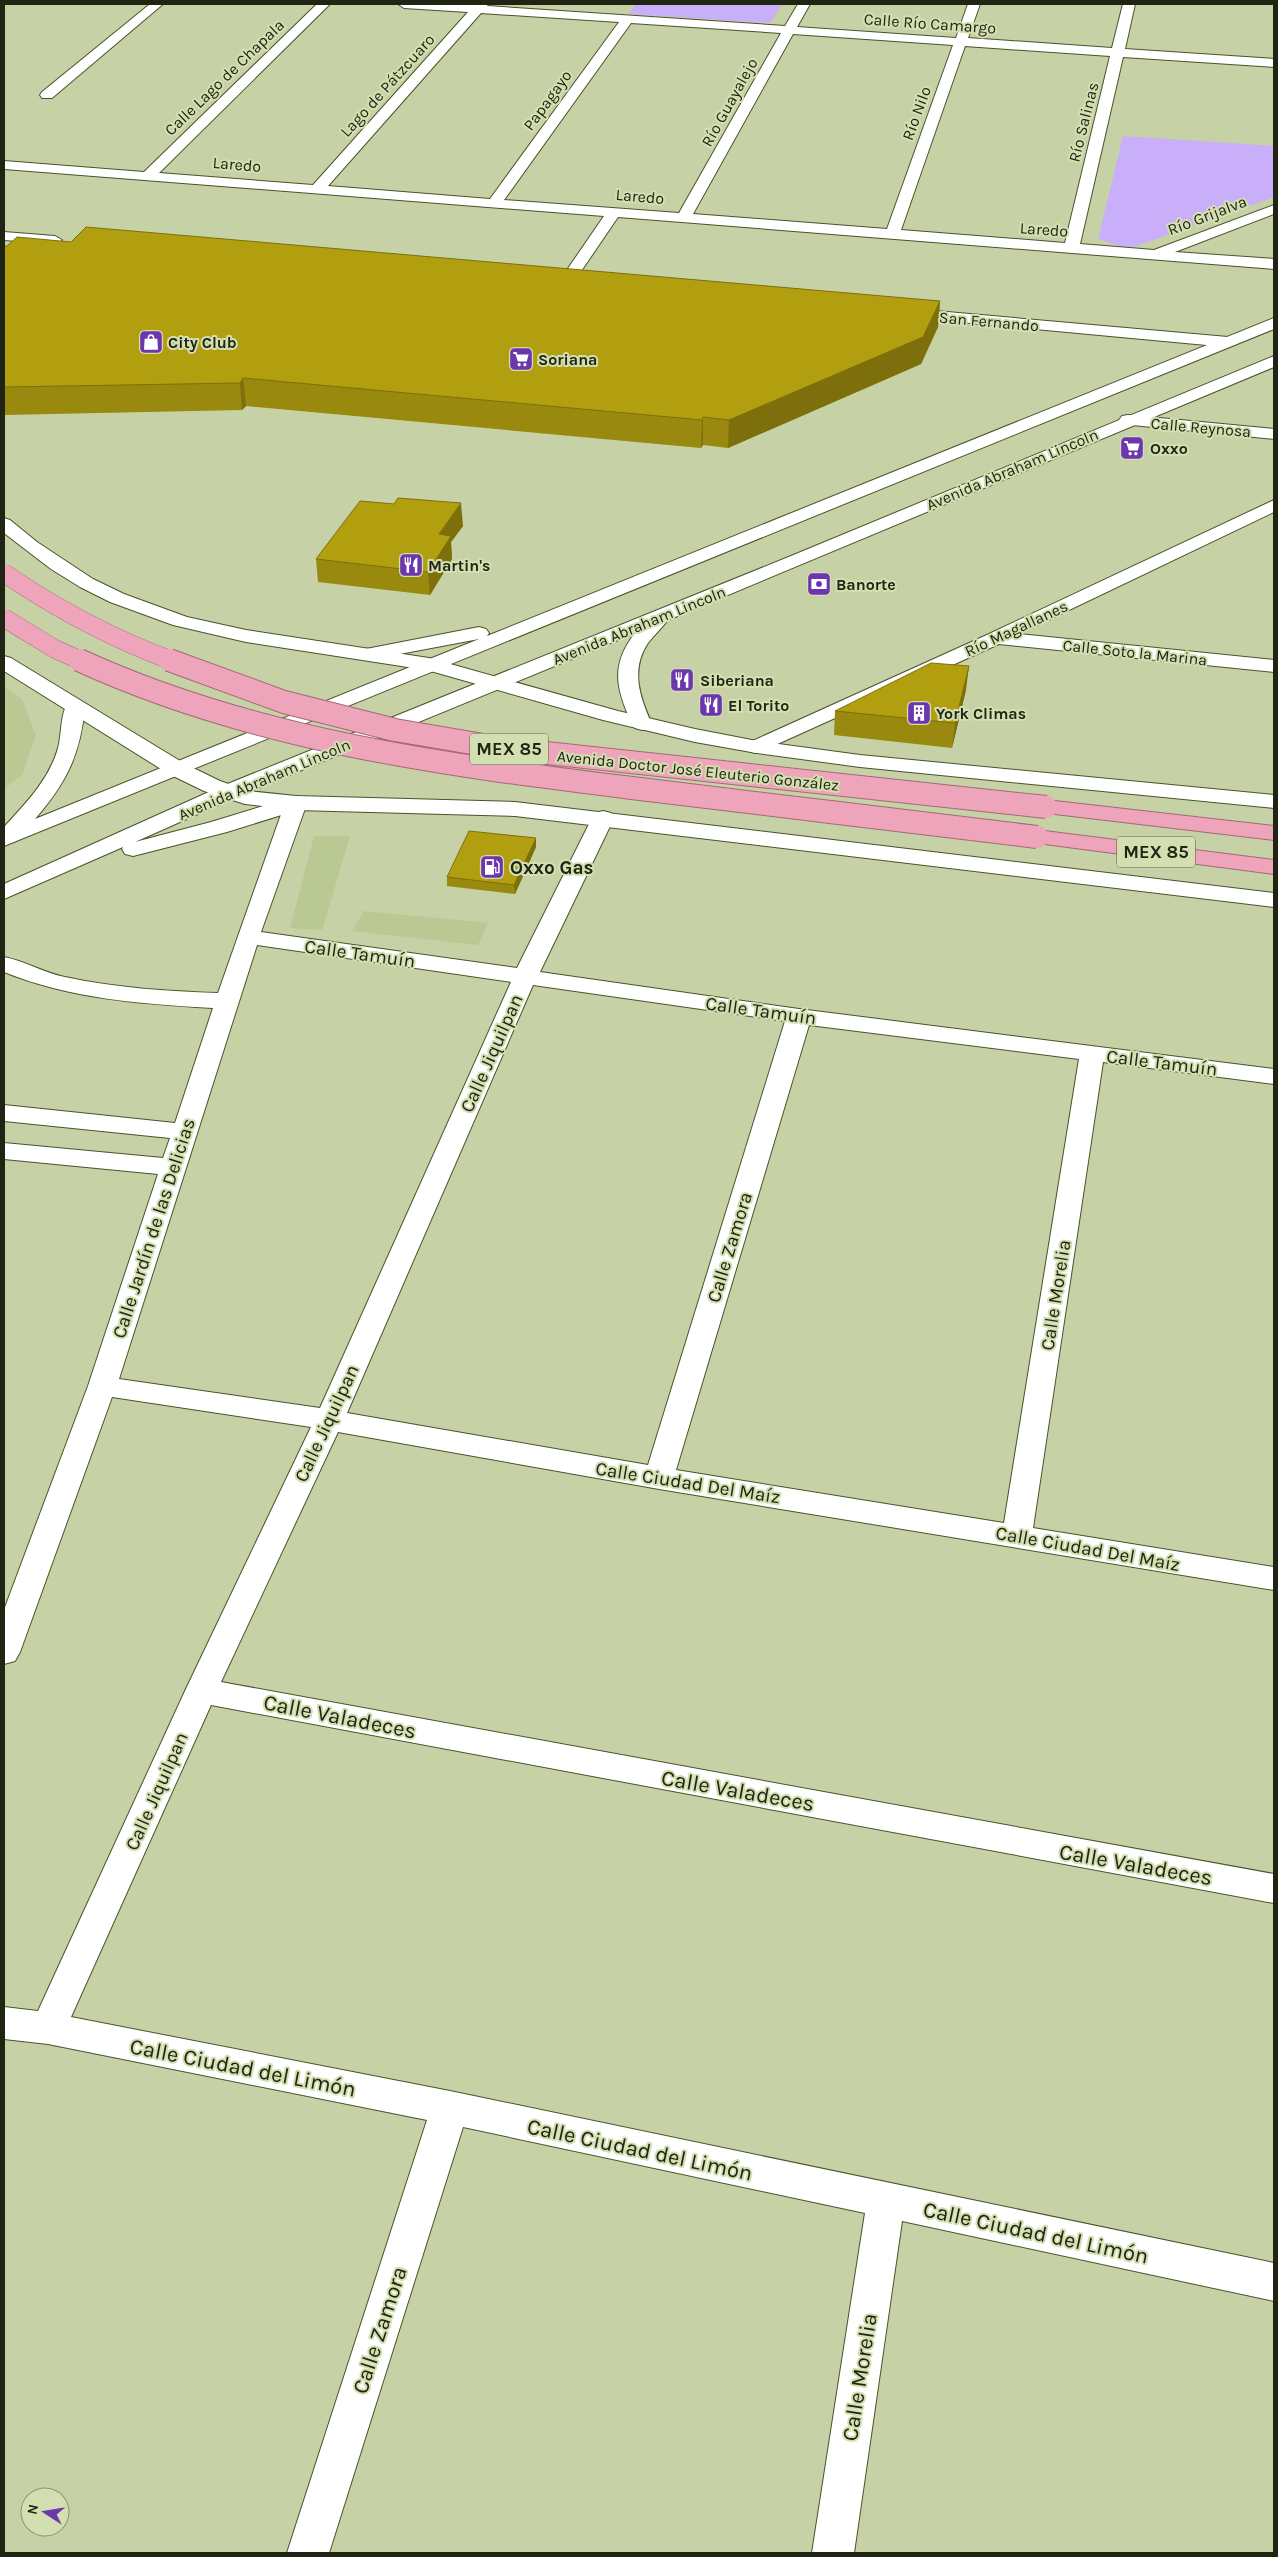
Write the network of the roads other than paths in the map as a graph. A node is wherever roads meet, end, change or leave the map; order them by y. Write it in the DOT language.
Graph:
graph roads {
  1 [pos="157,4"];
  2 [pos="324,4"];
  3 [pos="404,4"];
  4 [pos="804,4"];
  5 [pos="974,4"];
  6 [pos="1129,4"];
  7 [pos="480,6"];
  8 [pos="628,19"];
  9 [pos="789,30"];
  10 [pos="960,42"];
  11 [pos="1118,52"];
  12 [pos="1274,63"];
  13 [pos="47,95"];
  14 [pos="4,165"];
  15 [pos="149,175"];
  16 [pos="318,188"];
  17 [pos="495,202"];
  18 [pos="1274,209"];
  19 [pos="614,212"];
  20 [pos="684,218"];
  21 [pos="892,235"];
  22 [pos="4,236"];
  23 [pos="73,242"];
  24 [pos="1071,248"];
  25 [pos="1152,255"];
  26 [pos="1274,264"];
  27 [pos="546,282"];
  28 [pos="566,283"];
  29 [pos="585,285"];
  30 [pos="888,312"];
  31 [pos="1274,323"];
  32 [pos="1228,342"];
  33 [pos="1274,361"];
  34 [pos="1128,420"];
  35 [pos="1274,434"];
  36 [pos="1274,505"];
  37 [pos="4,524"];
  38 [pos="767,530"];
  39 [pos="702,556"];
  40 [pos="798,560"];
  41 [pos="4,573"];
  42 [pos="751,579"];
  43 [pos="666,613"];
  44 [pos="4,618"];
  45 [pos="542,621"];
  46 [pos="996,638"];
  47 [pos="372,653"];
  48 [pos="4,662"];
  49 [pos="432,665"];
  50 [pos="1274,666"];
  51 [pos="497,684"];
  52 [pos="75,707"];
  53 [pos="642,724"];
  54 [pos="755,747"];
  55 [pos="177,769"];
  56 [pos="228,792"];
  57 [pos="1274,802"];
  58 [pos="296,803"];
  59 [pos="603,818"];
  60 [pos="1274,833"];
  61 [pos="5,839"];
  62 [pos="1274,867"];
  63 [pos="56,869"];
  64 [pos="4,892"];
  65 [pos="1274,900"];
  66 [pos="248,938"];
  67 [pos="4,964"];
  68 [pos="525,977"];
  69 [pos="227,1001"];
  70 [pos="799,1016"];
  71 [pos="1092,1054"];
  72 [pos="1274,1076"];
  73 [pos="7,1119"];
  74 [pos="183,1132"];
  75 [pos="4,1151"];
  76 [pos="174,1167"];
  77 [pos="102,1386"];
  78 [pos="328,1420"];
  79 [pos="659,1478"];
  80 [pos="1017,1536"];
  81 [pos="1274,1580"];
  82 [pos="4,1652"];
  83 [pos="201,1691"];
  84 [pos="1274,1889"];
  85 [pos="4,2023"];
  86 [pos="48,2028"];
  87 [pos="450,2108"];
  88 [pos="886,2201"];
  89 [pos="1274,2282"];
  90 [pos="308,2553"];
  91 [pos="833,2553"];
  1 -- 13 [label="street"];
  2 -- 15 [label="street, Calle Lago de Chapala"];
  3 -- 7 [label="street, Calle Río Camargo"];
  4 -- 9 [label="street, Río Guayalejo"];
  5 -- 10 [label="street, Río Nilo"];
  6 -- 11 [label="street, Río Salinas"];
  7 -- 8 [label="street, Calle Río Camargo"];
  7 -- 16 [label="street, Lago de Pátzcuaro"];
  8 -- 9 [label="street, Calle Río Camargo"];
  8 -- 17 [label="street, Papagayo"];
  9 -- 10 [label="street, Calle Río Camargo"];
  9 -- 20 [label="street, Río Guayalejo"];
  10 -- 11 [label="street, Calle Río Camargo"];
  10 -- 21 [label="street, Río Nilo"];
  11 -- 12 [label="street, Calle Río Camargo"];
  11 -- 24 [label="street, Río Salinas"];
  14 -- 15 [label="street, Laredo"];
  15 -- 16 [label="street, Laredo"];
  16 -- 17 [label="street, Laredo"];
  17 -- 19 [label="street, Laredo"];
  18 -- 25 [label="street, Río Grijalva"];
  19 -- 20 [label="street, Laredo"];
  19 -- 28 [label="street"];
  20 -- 21 [label="street, Laredo"];
  21 -- 24 [label="street, Laredo"];
  22 -- 23 [label="street"];
  24 -- 25 [label="street, Laredo"];
  25 -- 26 [label="street, Laredo"];
  27 -- 28 [label="street"];
  28 -- 29 [label="street"];
  30 -- 32 [label="street, San Fernando"];
  31 -- 32 [label="street"];
  32 -- 38 [label="street"];
  33 -- 34 [label="street, Avenida Abraham Lincoln"];
  34 -- 35 [label="street, Calle Reynosa"];
  34 -- 40 [label="street, Avenida Abraham Lincoln"];
  36 -- 46 [label="street, Río Magallanes"];
  37 -- 47 [label="street"];
  38 -- 39 [label="street"];
  38 -- 40 [label="street"];
  39 -- 42 [label="street"];
  39 -- 45 [label="street"];
  40 -- 42 [label="street, Avenida Abraham Lincoln"];
  41 -- 60 [label="highway, Avenida Doctor José Eleuterio González / MEX 85, bridge"];
  42 -- 43 [label="street, Avenida Abraham Lincoln"];
  43 -- 51 [label="street, Avenida Abraham Lincoln"];
  43 -- 53 [label="street"];
  44 -- 62 [label="highway, Avenida Doctor José Eleuterio González / MEX 85, bridge"];
  45 -- 47 [label="street"];
  45 -- 49 [label="street"];
  46 -- 50 [label="street, Calle Soto la Marina"];
  46 -- 54 [label="street, Río Magallanes"];
  47 -- 49 [label="street"];
  48 -- 52 [label="street"];
  49 -- 51 [label="street"];
  49 -- 55 [label="street"];
  51 -- 53 [label="street"];
  51 -- 56 [label="street, Avenida Abraham Lincoln"];
  52 -- 55 [label="street"];
  52 -- 61 [label="street"];
  53 -- 54 [label="street"];
  54 -- 57 [label="street"];
  55 -- 56 [label="street"];
  55 -- 61 [label="street"];
  56 -- 58 [label="street"];
  56 -- 63 [label="street, Avenida Abraham Lincoln"];
  58 -- 59 [label="street"];
  58 -- 63 [label="street"];
  58 -- 66 [label="street, Calle Jardín de las Delicias"];
  59 -- 65 [label="street"];
  59 -- 68 [label="street, Calle Jiquilpan"];
  63 -- 64 [label="street, Avenida Abraham Lincoln"];
  66 -- 68 [label="street, Calle Tamuín"];
  66 -- 69 [label="street, Calle Jardín de las Delicias"];
  67 -- 69 [label="street"];
  68 -- 70 [label="street, Calle Tamuín"];
  68 -- 78 [label="street, Calle Jiquilpan"];
  69 -- 74 [label="street, Calle Jardín de las Delicias"];
  70 -- 71 [label="street, Calle Tamuín"];
  70 -- 79 [label="street, Calle Zamora"];
  71 -- 72 [label="street, Calle Tamuín"];
  71 -- 80 [label="street, Calle Morelia"];
  73 -- 74 [label="street"];
  74 -- 76 [label="street, Calle Jardín de las Delicias"];
  75 -- 76 [label="street"];
  76 -- 77 [label="street, Calle Jardín de las Delicias"];
  77 -- 78 [label="street, Calle Ciudad Del Maíz"];
  77 -- 82 [label="street, Calle Jardín de las Delicias"];
  78 -- 79 [label="street, Calle Ciudad Del Maíz"];
  78 -- 83 [label="street, Calle Jiquilpan"];
  79 -- 80 [label="street, Calle Ciudad Del Maíz"];
  80 -- 81 [label="street, Calle Ciudad Del Maíz"];
  83 -- 84 [label="street, Calle Valadeces"];
  83 -- 86 [label="street, Calle Jiquilpan"];
  85 -- 86 [label="street, Calle Ciudad del Limón"];
  86 -- 87 [label="street, Calle Ciudad del Limón"];
  87 -- 88 [label="street, Calle Ciudad del Limón"];
  87 -- 90 [label="street, Calle Zamora"];
  88 -- 89 [label="street, Calle Ciudad del Limón"];
  88 -- 91 [label="street, Calle Morelia"];
}
